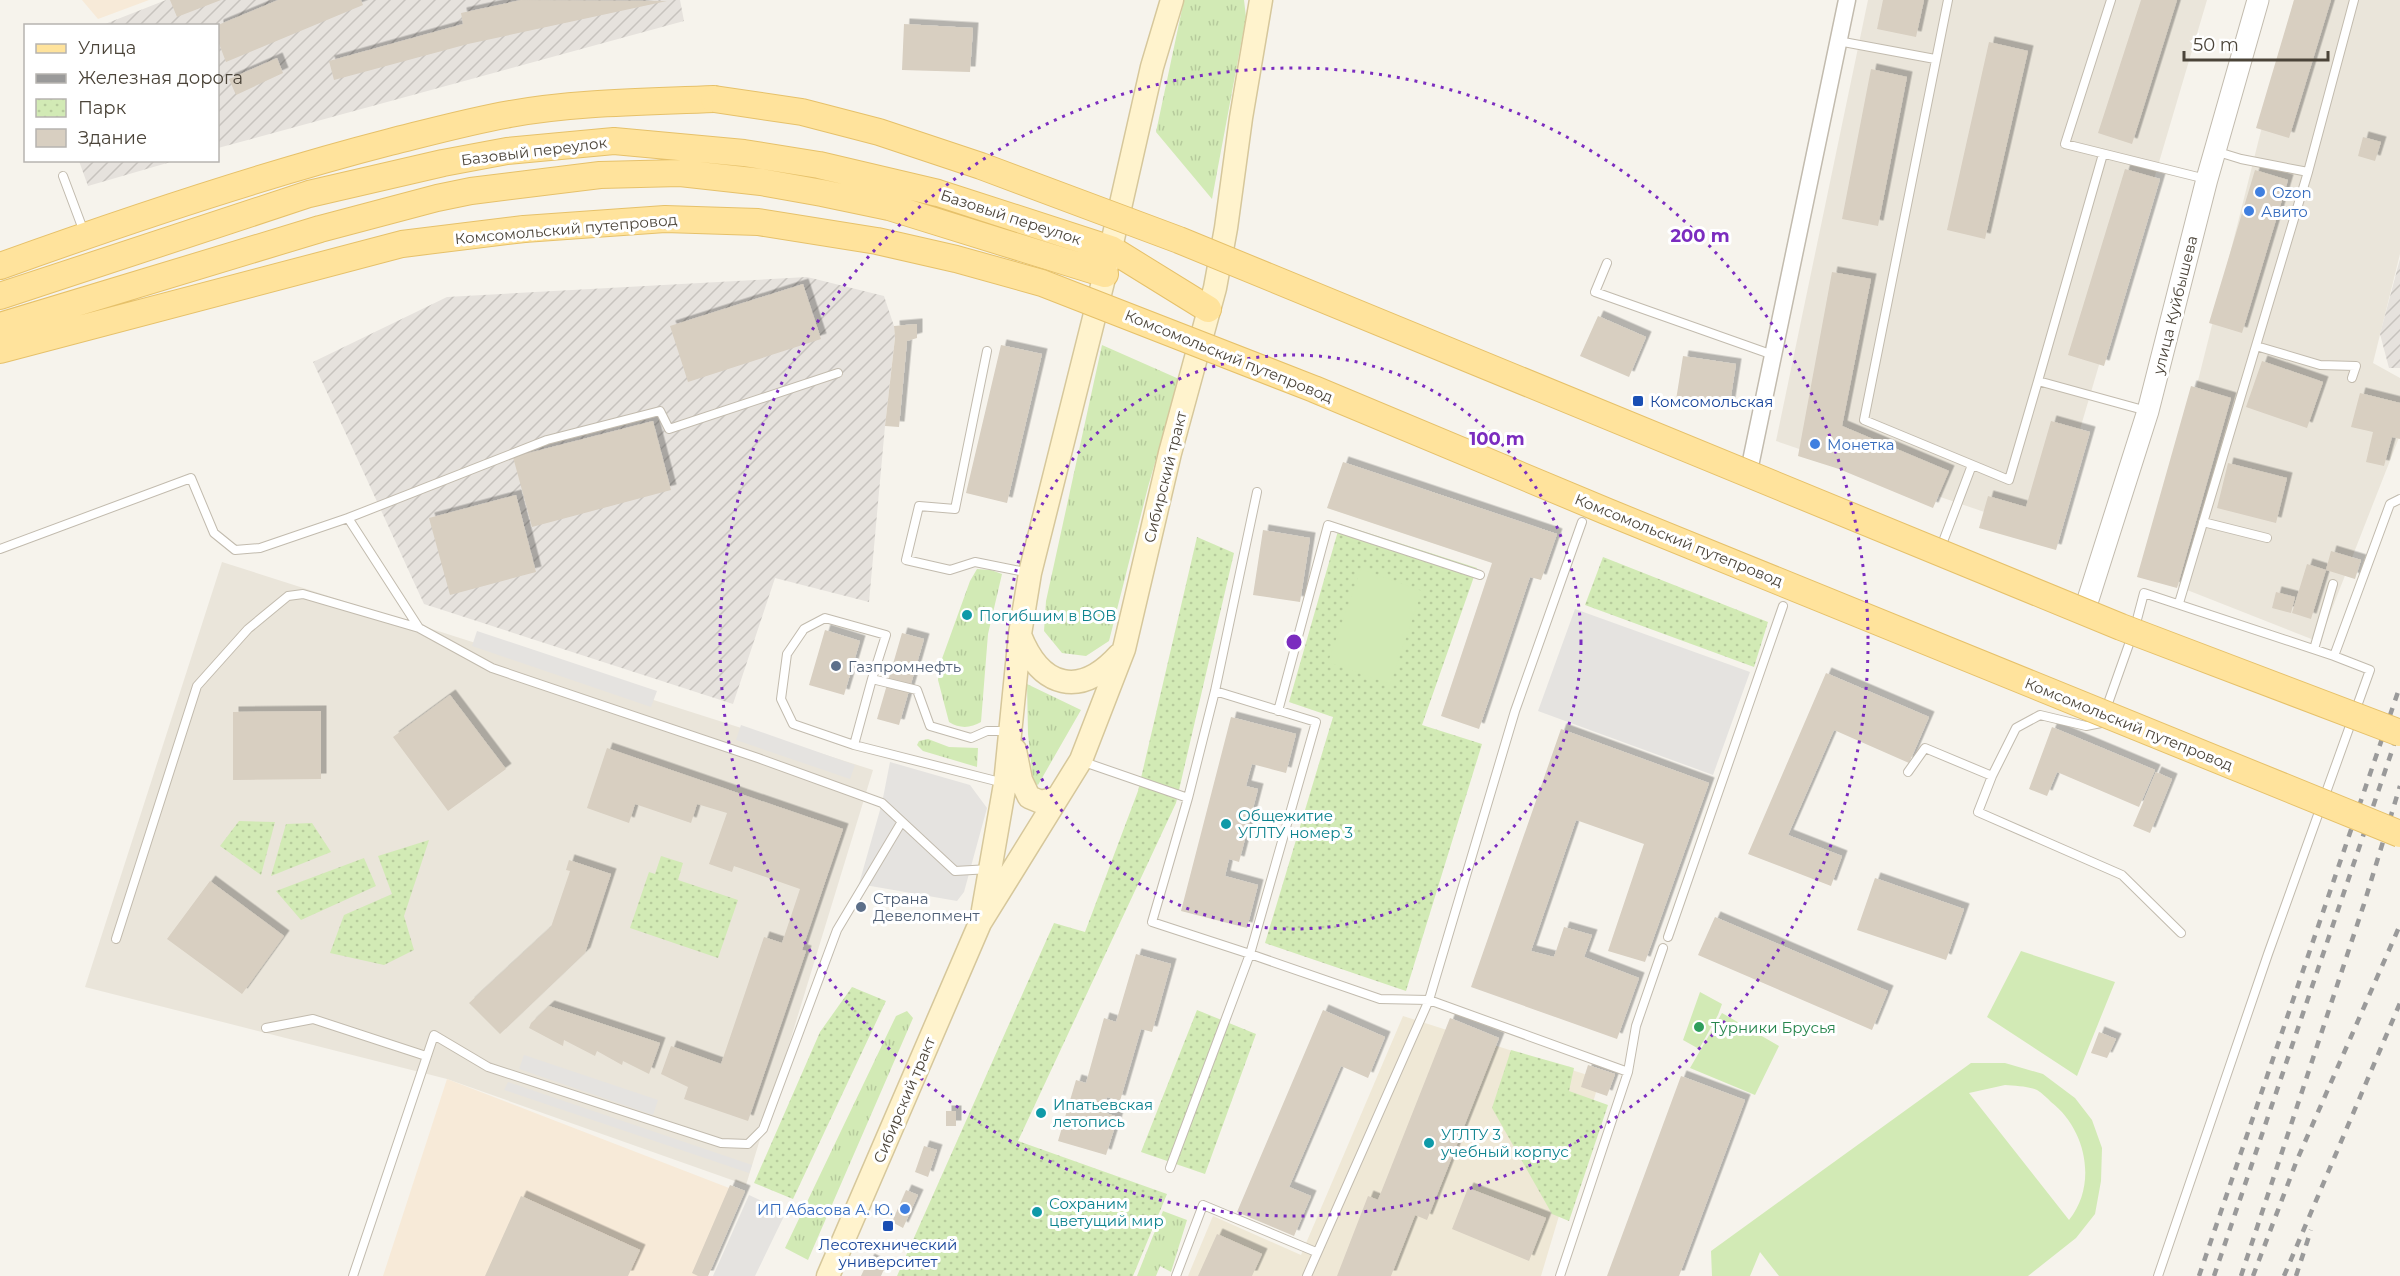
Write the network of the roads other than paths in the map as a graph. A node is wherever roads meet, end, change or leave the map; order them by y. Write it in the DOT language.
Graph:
graph roads {
  1 [pos="1172,0"];
  2 [pos="1847,0"];
  3 [pos="1948,0"];
  4 [pos="2111,0"];
  5 [pos="2258,0"];
  6 [pos="2354,0"];
  7 [pos="1259,5"];
  8 [pos="1838,41"];
  9 [pos="1935,58"];
  10 [pos="2216,151"];
  11 [pos="2103,154"];
  12 [pos="2308,172"];
  13 [pos="63,176"];
  14 [pos="2207,179"];
  15 [pos="85,236"];
  16 [pos="1111,249"];
  17 [pos="1607,263"];
  18 [pos="0,266"];
  19 [pos="1105,274"];
  20 [pos="0,296"];
  21 [pos="1208,309"];
  22 [pos="0,326"];
  23 [pos="2256,346"];
  24 [pos="0,350"];
  25 [pos="987,351"];
  26 [pos="1773,355"];
  27 [pos="838,373"];
  28 [pos="2352,378"];
  29 [pos="2038,381"];
  30 [pos="2148,411"];
  31 [pos="1972,465"];
  32 [pos="1750,466"];
  33 [pos="1257,492"];
  34 [pos="2400,499"];
  35 [pos="348,518"];
  36 [pos="1582,522"];
  37 [pos="2203,522"];
  38 [pos="2267,538"];
  39 [pos="1941,547"];
  40 [pos="0,549"];
  41 [pos="1030,573"];
  42 [pos="1479,575"];
  43 [pos="2333,584"];
  44 [pos="2179,603"];
  45 [pos="1783,606"];
  46 [pos="2085,609"];
  47 [pos="2135,627"];
  48 [pos="419,628"];
  49 [pos="1020,634"];
  50 [pos="1124,649"];
  51 [pos="2314,649"];
  52 [pos="2334,656"];
  53 [pos="872,679"];
  54 [pos="1215,691"];
  55 [pos="1278,711"];
  56 [pos="1011,731"];
  57 [pos="2400,733"];
  58 [pos="855,745"];
  59 [pos="1081,760"];
  60 [pos="1908,772"];
  61 [pos="1992,776"];
  62 [pos="1005,784"];
  63 [pos="1057,798"];
  64 [pos="1188,798"];
  65 [pos="902,823"];
  66 [pos="2400,834"];
  67 [pos="990,869"];
  68 [pos="980,923"];
  69 [pos="2181,933"];
  70 [pos="1668,937"];
  71 [pos="116,939"];
  72 [pos="1663,948"];
  73 [pos="1250,954"];
  74 [pos="1429,1000"];
  75 [pos="266,1028"];
  76 [pos="426,1056"];
  77 [pos="1628,1072"];
  78 [pos="1170,1168"];
  79 [pos="1316,1252"];
  80 [pos="353,1276"];
  81 [pos="828,1276"];
  82 [pos="1176,1276"];
  83 [pos="1307,1276"];
  84 [pos="1560,1276"];
  85 [pos="2158,1276"];
  1 -- 16 [label="main road, Сибирский тракт"];
  2 -- 8 [label="street"];
  3 -- 9 [label="lane"];
  4 -- 11 [label="lane"];
  5 -- 10 [label="street, улица Куйбышева"];
  6 -- 12 [label="lane"];
  7 -- 21 [label="main road, Сибирский тракт"];
  8 -- 9 [label="lane"];
  8 -- 26 [label="street"];
  9 -- 31 [label="lane"];
  10 -- 12 [label="lane"];
  10 -- 14 [label="street, улица Куйбышева"];
  11 -- 14 [label="lane"];
  11 -- 29 [label="lane"];
  12 -- 23 [label="lane"];
  13 -- 15 [label="lane"];
  14 -- 30 [label="street, улица Куйбышева"];
  15 -- 18 [label="main road"];
  15 -- 57 [label="main road, bridge"];
  16 -- 19 [label="main road, Сибирский тракт"];
  16 -- 20 [label="main road, Базовый переулок"];
  16 -- 21 [label="main road"];
  17 -- 26 [label="lane"];
  19 -- 22 [label="main road, Базовый переулок"];
  19 -- 41 [label="main road, Сибирский тракт"];
  21 -- 50 [label="main road, Сибирский тракт"];
  23 -- 28 [label="lane"];
  23 -- 37 [label="lane"];
  24 -- 66 [label="main road, Комсомольский путепровод, bridge"];
  25 -- 41 [label="lane"];
  26 -- 32 [label="street"];
  27 -- 35 [label="lane"];
  29 -- 30 [label="lane"];
  29 -- 31 [label="lane"];
  30 -- 46 [label="street, улица Куйбышева"];
  31 -- 39 [label="lane"];
  33 -- 54 [label="lane"];
  34 -- 52 [label="lane"];
  35 -- 40 [label="lane"];
  35 -- 48 [label="lane"];
  36 -- 74 [label="lane"];
  37 -- 38 [label="lane"];
  37 -- 44 [label="lane"];
  41 -- 49 [label="main road, Сибирский тракт"];
  42 -- 55 [label="lane"];
  43 -- 51 [label="lane"];
  44 -- 47 [label="lane"];
  44 -- 51 [label="lane"];
  45 -- 70 [label="lane"];
  46 -- 47 [label="lane"];
  47 -- 61 [label="lane"];
  48 -- 65 [label="lane"];
  48 -- 71 [label="lane"];
  49 -- 50 [label="main road"];
  49 -- 56 [label="main road, Сибирский тракт"];
  50 -- 59 [label="main road, Сибирский тракт"];
  51 -- 52 [label="lane"];
  52 -- 85 [label="lane"];
  53 -- 56 [label="lane"];
  53 -- 58 [label="lane"];
  53 -- 58 [label="lane"];
  54 -- 55 [label="lane"];
  54 -- 64 [label="lane"];
  55 -- 73 [label="lane"];
  56 -- 62 [label="main road, Сибирский тракт"];
  56 -- 63 [label="main road"];
  58 -- 62 [label="lane"];
  59 -- 63 [label="main road, Сибирский тракт"];
  59 -- 64 [label="lane"];
  60 -- 61 [label="lane"];
  61 -- 69 [label="lane"];
  62 -- 67 [label="main road, Сибирский тракт"];
  63 -- 68 [label="main road, Сибирский тракт"];
  64 -- 73 [label="lane"];
  65 -- 67 [label="lane"];
  65 -- 76 [label="lane"];
  67 -- 68 [label="main road, Сибирский тракт"];
  68 -- 81 [label="main road, Сибирский тракт"];
  72 -- 77 [label="lane"];
  73 -- 74 [label="lane"];
  73 -- 78 [label="lane"];
  74 -- 77 [label="lane"];
  74 -- 79 [label="lane"];
  75 -- 76 [label="lane"];
  76 -- 80 [label="lane"];
  77 -- 84 [label="lane"];
  79 -- 82 [label="lane"];
  79 -- 83 [label="lane"];
}
